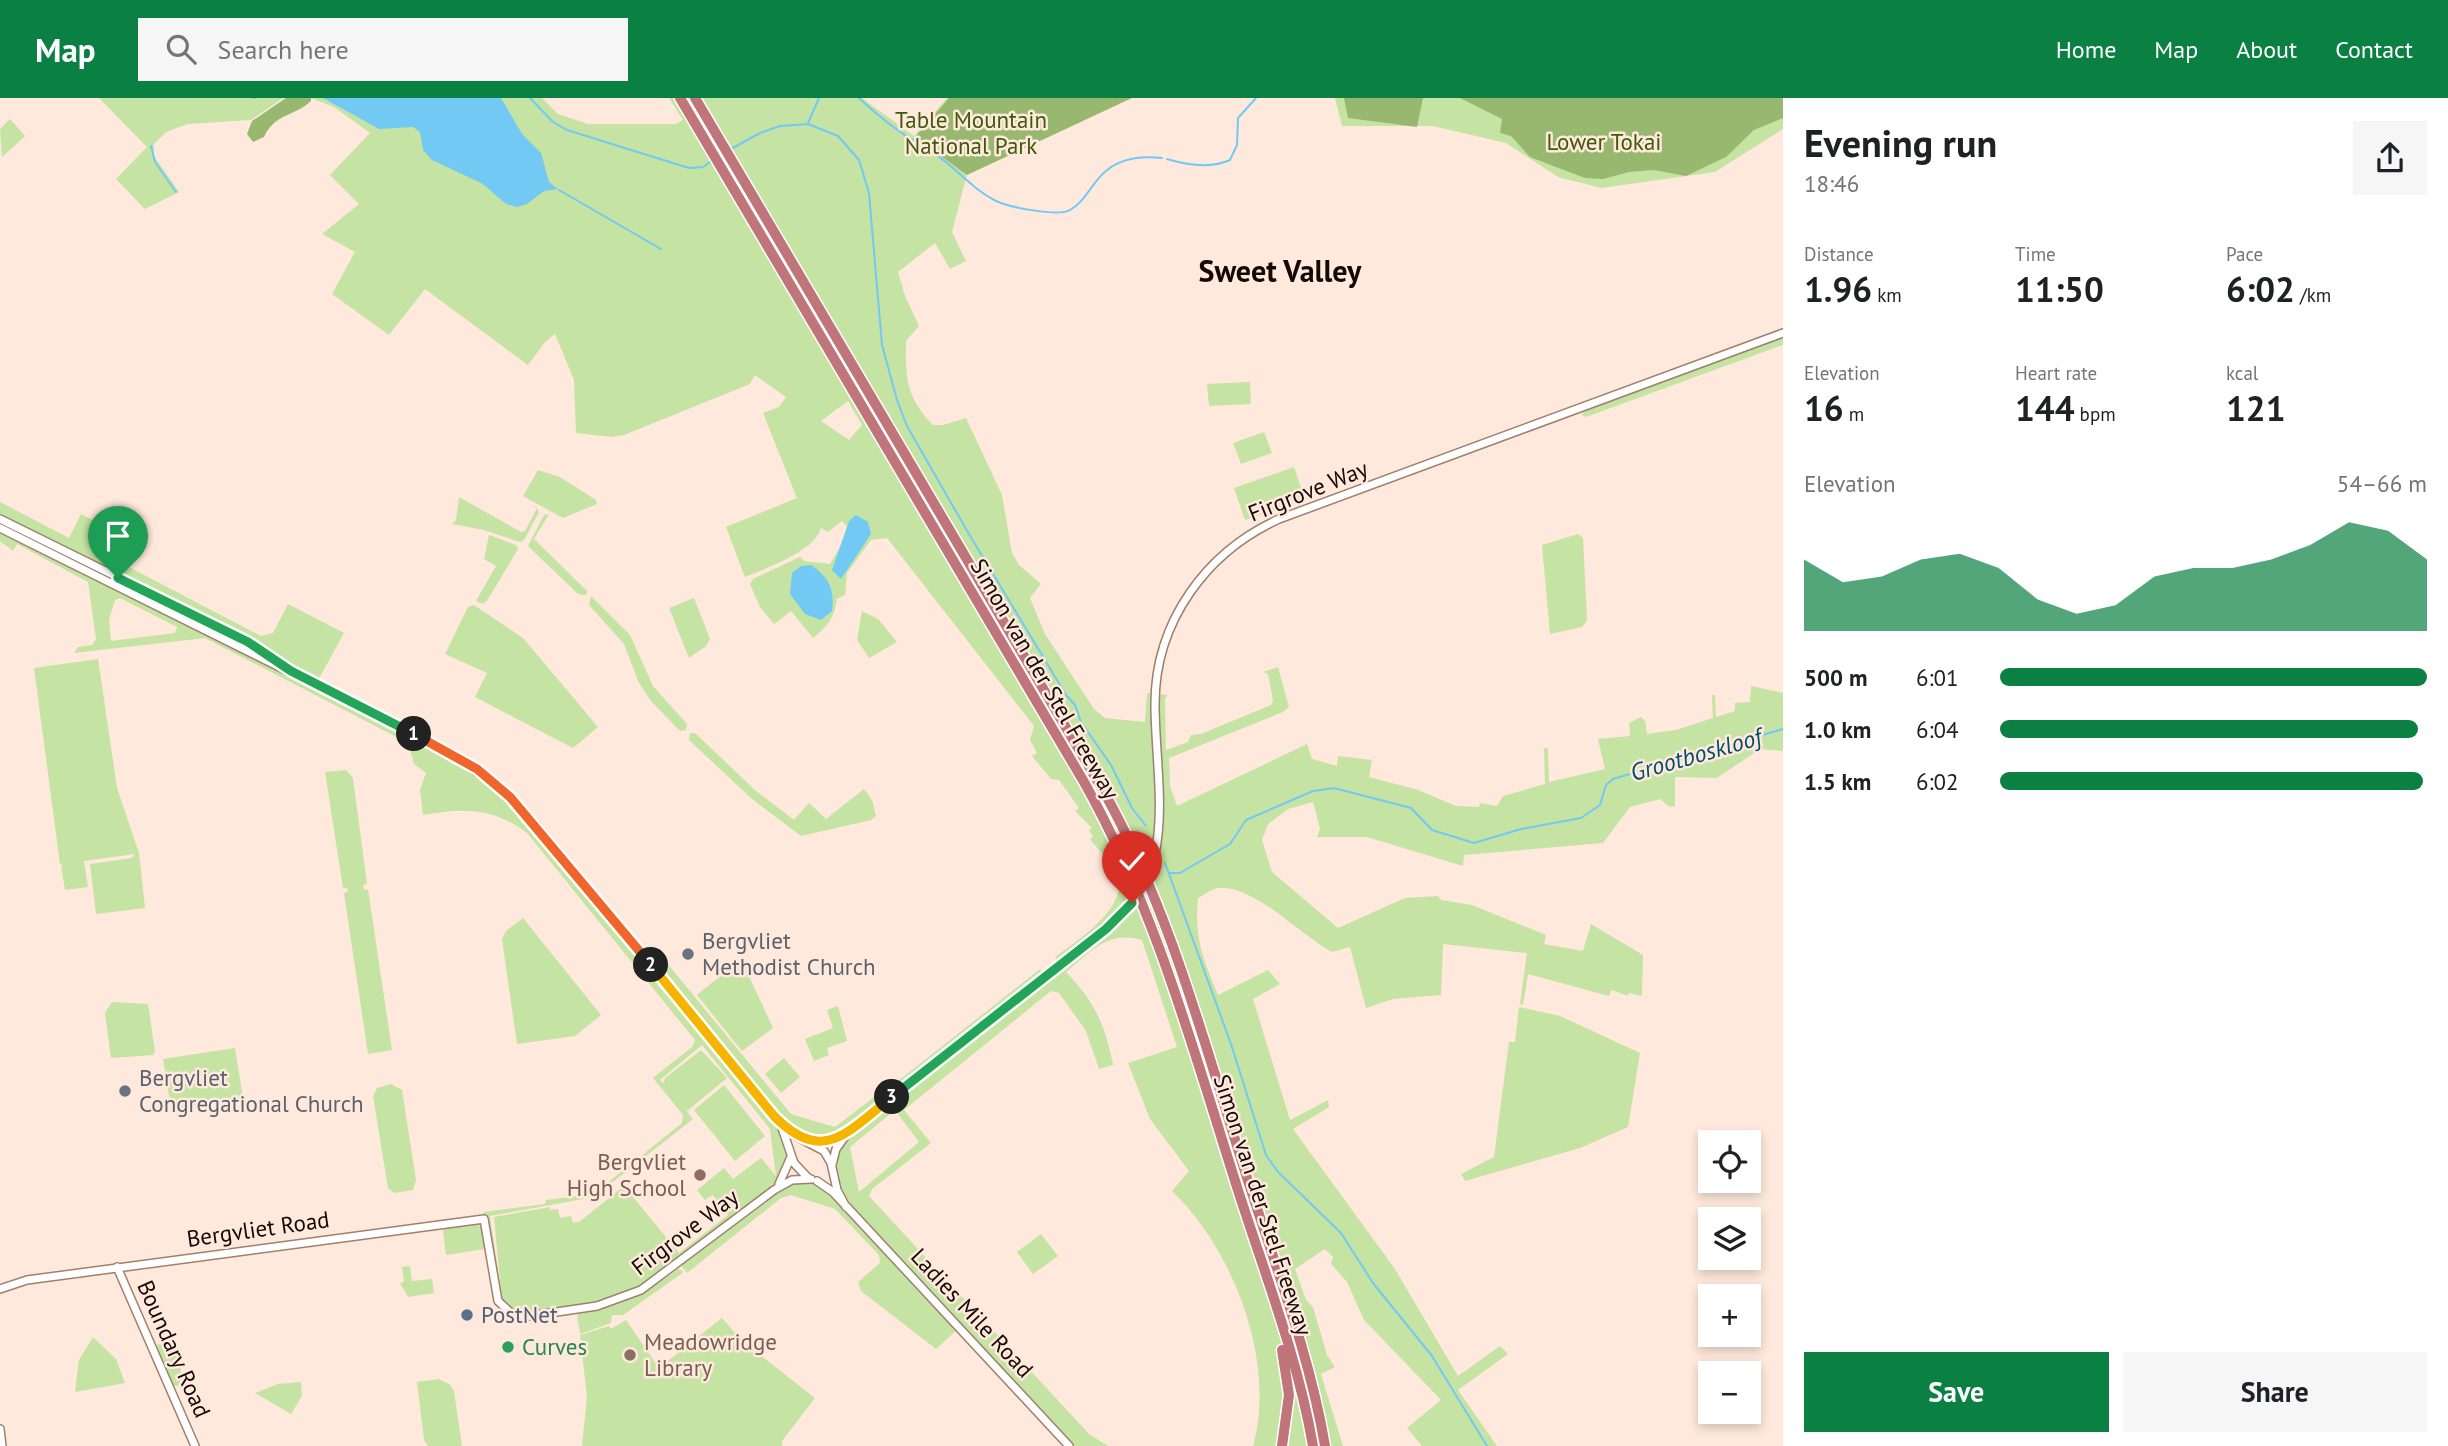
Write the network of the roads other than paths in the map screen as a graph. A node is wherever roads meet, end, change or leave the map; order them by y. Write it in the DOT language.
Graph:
graph roads {
  1 [pos="680,98"];
  2 [pos="695,98"];
  3 [pos="1783,333"];
  4 [pos="0,519"];
  5 [pos="0,528"];
  6 [pos="291,671"];
  7 [pos="774,1116"];
  8 [pos="854,1127"];
  9 [pos="808,1141"];
  10 [pos="791,1154"];
  11 [pos="832,1167"];
  12 [pos="814,1180"];
  13 [pos="774,1190"];
  14 [pos="846,1207"];
  15 [pos="484,1219"];
  16 [pos="1252,1236"];
  17 [pos="117,1267"];
  18 [pos="0,1292"];
  19 [pos="0,1429"];
  20 [pos="2,1446"];
  21 [pos="195,1446"];
  22 [pos="1069,1446"];
  23 [pos="1282,1446"];
  24 [pos="1312,1446"];
  25 [pos="1327,1446"];
  1 -- 16 [label="highway, Simon van der Stel Freeway"];
  2 -- 25 [label="highway, Simon van der Stel Freeway"];
  3 -- 8 [label="street, Firgrove Way, bridge"];
  4 -- 6 [label="street"];
  5 -- 6 [label="street"];
  6 -- 7 [label="street"];
  7 -- 9 [label="street"];
  7 -- 10 [label="street"];
  8 -- 9 [label="street, Firgrove Way"];
  8 -- 11 [label="street, Firgrove Way"];
  9 -- 10 [label="street"];
  9 -- 11 [label="street"];
  10 -- 12 [label="street"];
  10 -- 13 [label="street, Firgrove Way"];
  11 -- 12 [label="street"];
  11 -- 14 [label="street, Ladies Mile Road"];
  12 -- 13 [label="street, Firgrove Way"];
  12 -- 14 [label="street, Ladies Mile Road"];
  13 -- 15 [label="street, Firgrove Way"];
  14 -- 22 [label="street, Ladies Mile Road"];
  15 -- 17 [label="street, Bergvliet Road"];
  16 -- 23 [label="highway"];
  16 -- 24 [label="highway, Simon van der Stel Freeway"];
  17 -- 18 [label="street, Bergvliet Road"];
  17 -- 21 [label="street, Boundary Road"];
  19 -- 20 [label="street"];
}
